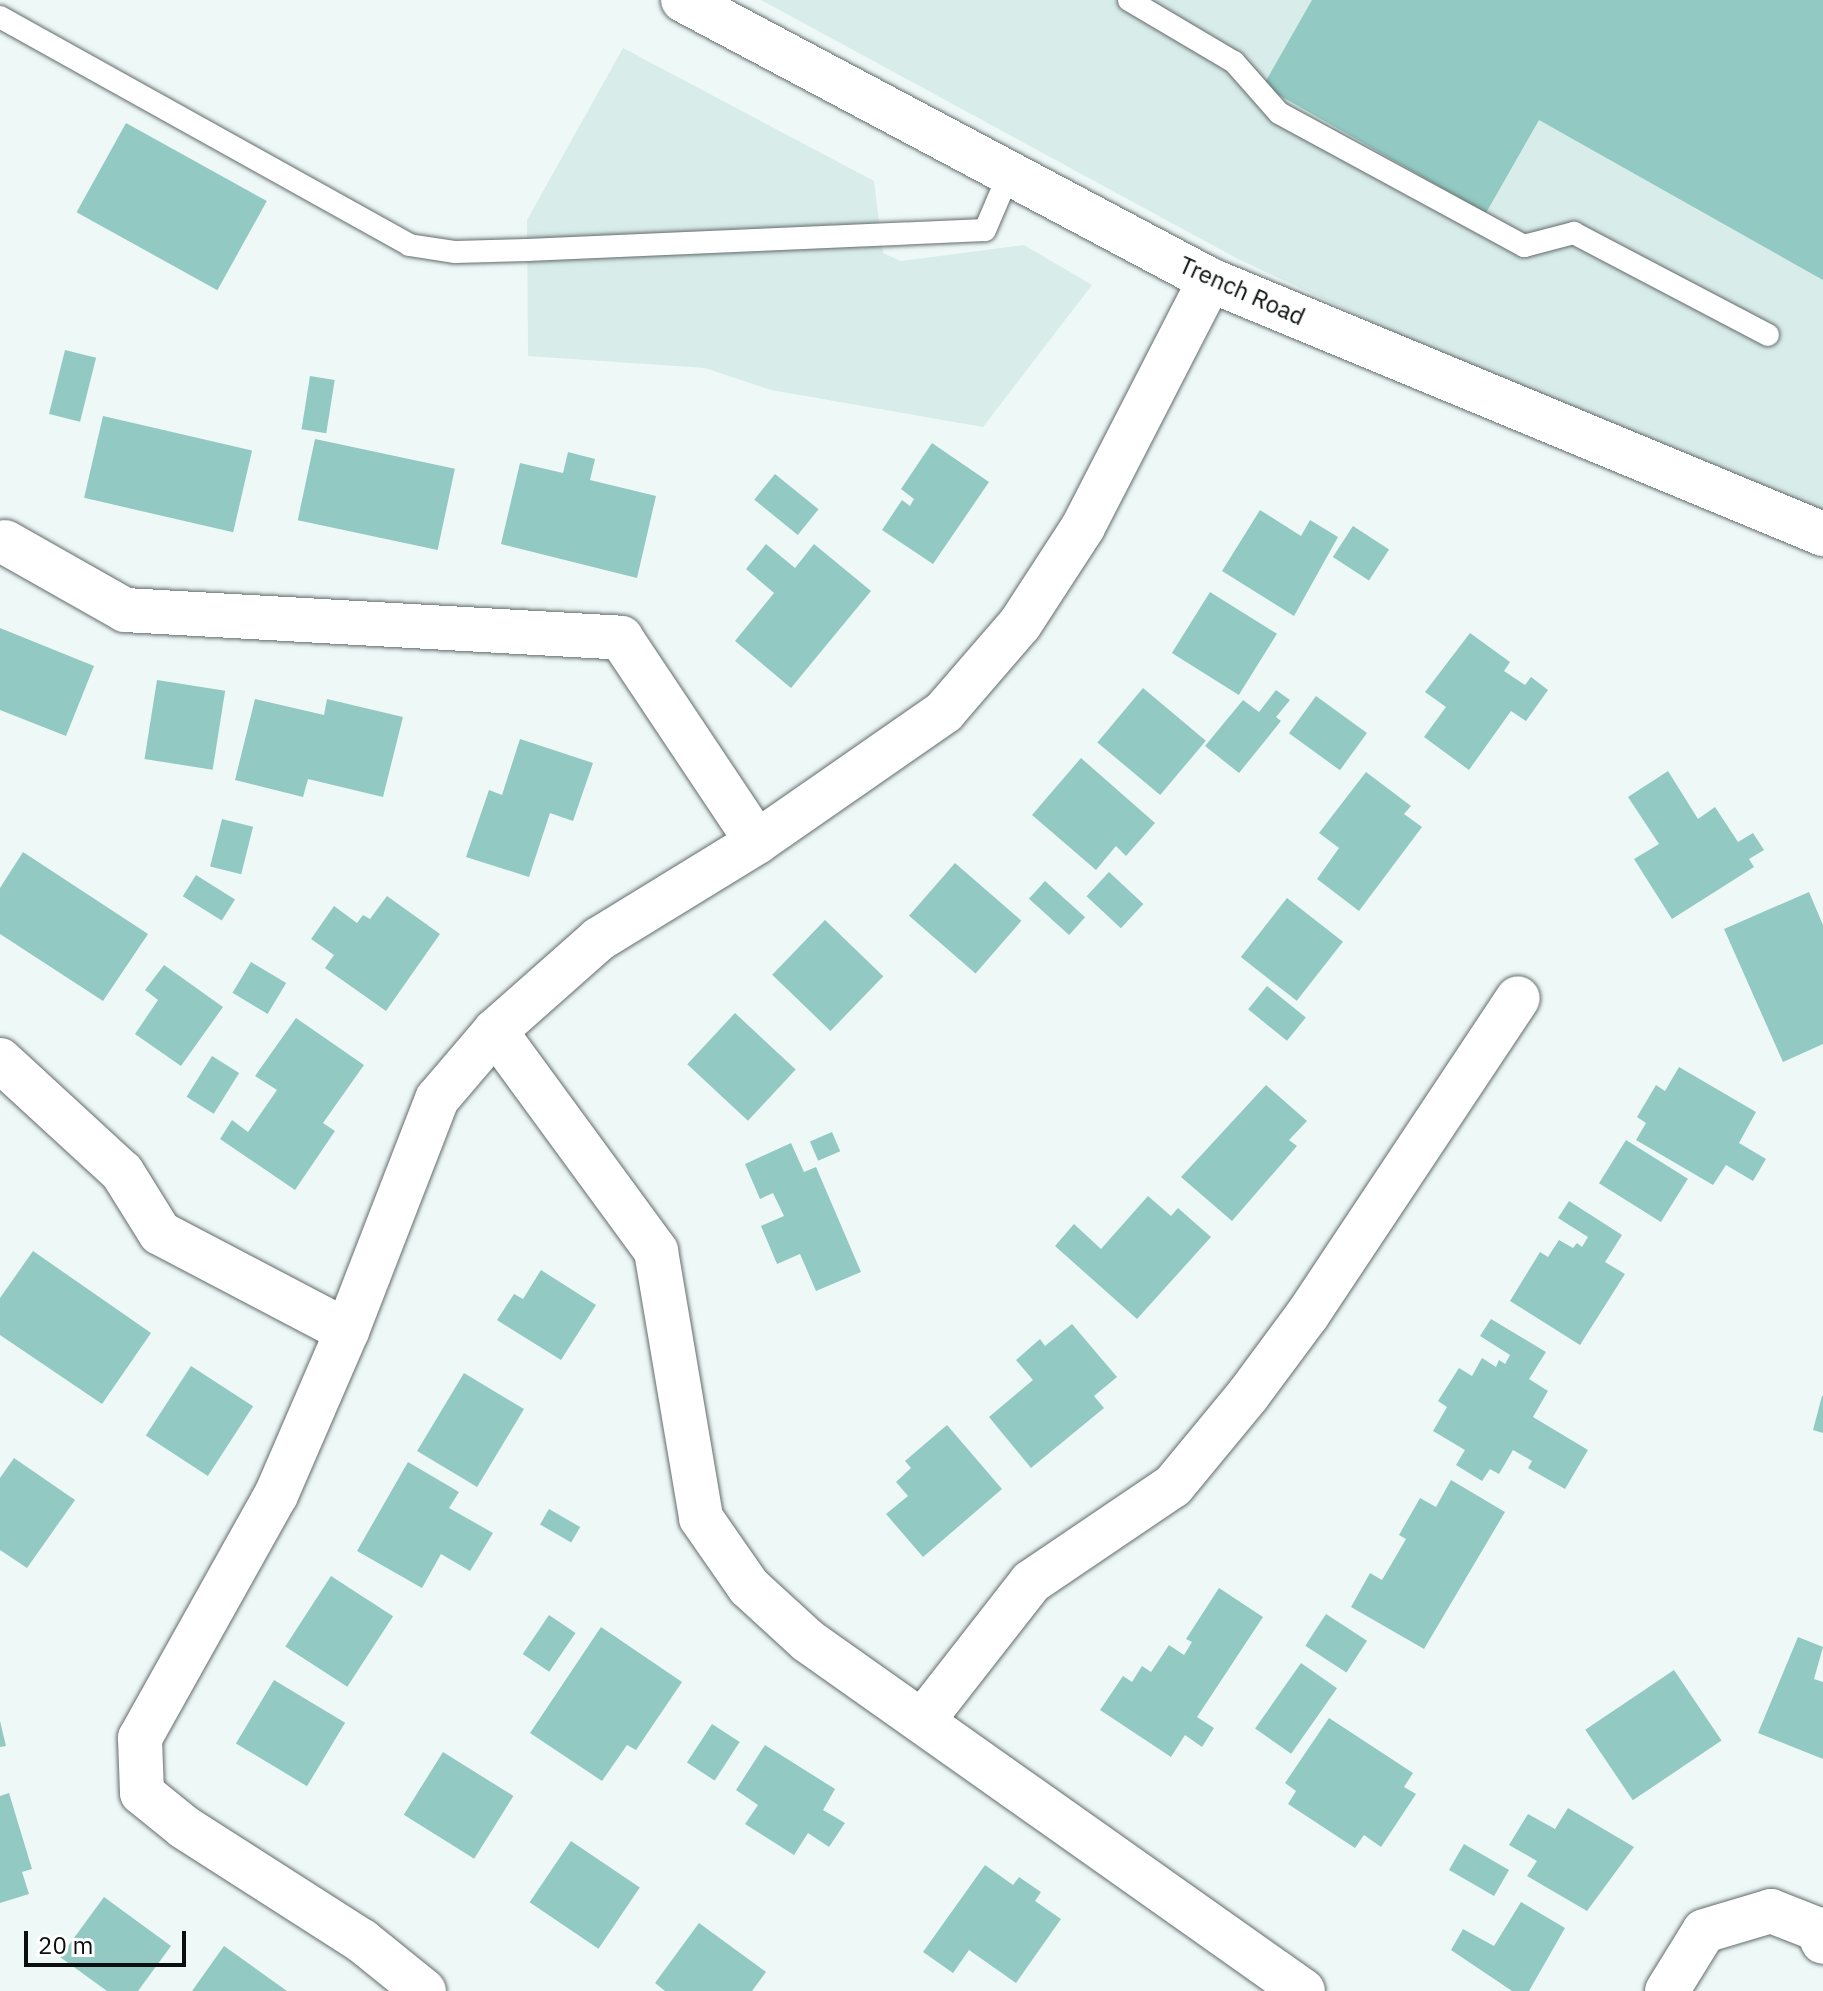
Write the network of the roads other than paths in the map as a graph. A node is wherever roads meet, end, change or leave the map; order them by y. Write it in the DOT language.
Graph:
graph roads {
  1 [pos="683,0"];
  2 [pos="1129,0"];
  3 [pos="0,17"];
  4 [pos="1008,176"];
  5 [pos="1210,280"];
  6 [pos="1768,335"];
  7 [pos="1823,534"];
  8 [pos="5,542"];
  9 [pos="757,842"];
  10 [pos="1518,998"];
  11 [pos="495,1031"];
  12 [pos="0,1060"];
  13 [pos="347,1331"];
  14 [pos="924,1719"];
  15 [pos="1823,1942"];
  16 [pos="424,1991"];
  17 [pos="1303,1991"];
  18 [pos="1667,1991"];
  1 -- 4 [label="street, Trench Road"];
  2 -- 6 [label="lane"];
  3 -- 4 [label="lane"];
  4 -- 5 [label="street, Trench Road"];
  5 -- 7 [label="street, Trench Road"];
  5 -- 9 [label="street"];
  8 -- 9 [label="street"];
  9 -- 11 [label="street"];
  10 -- 14 [label="street"];
  11 -- 13 [label="street"];
  11 -- 14 [label="street"];
  12 -- 13 [label="street"];
  13 -- 16 [label="street"];
  14 -- 17 [label="street"];
  15 -- 18 [label="street"];
}
